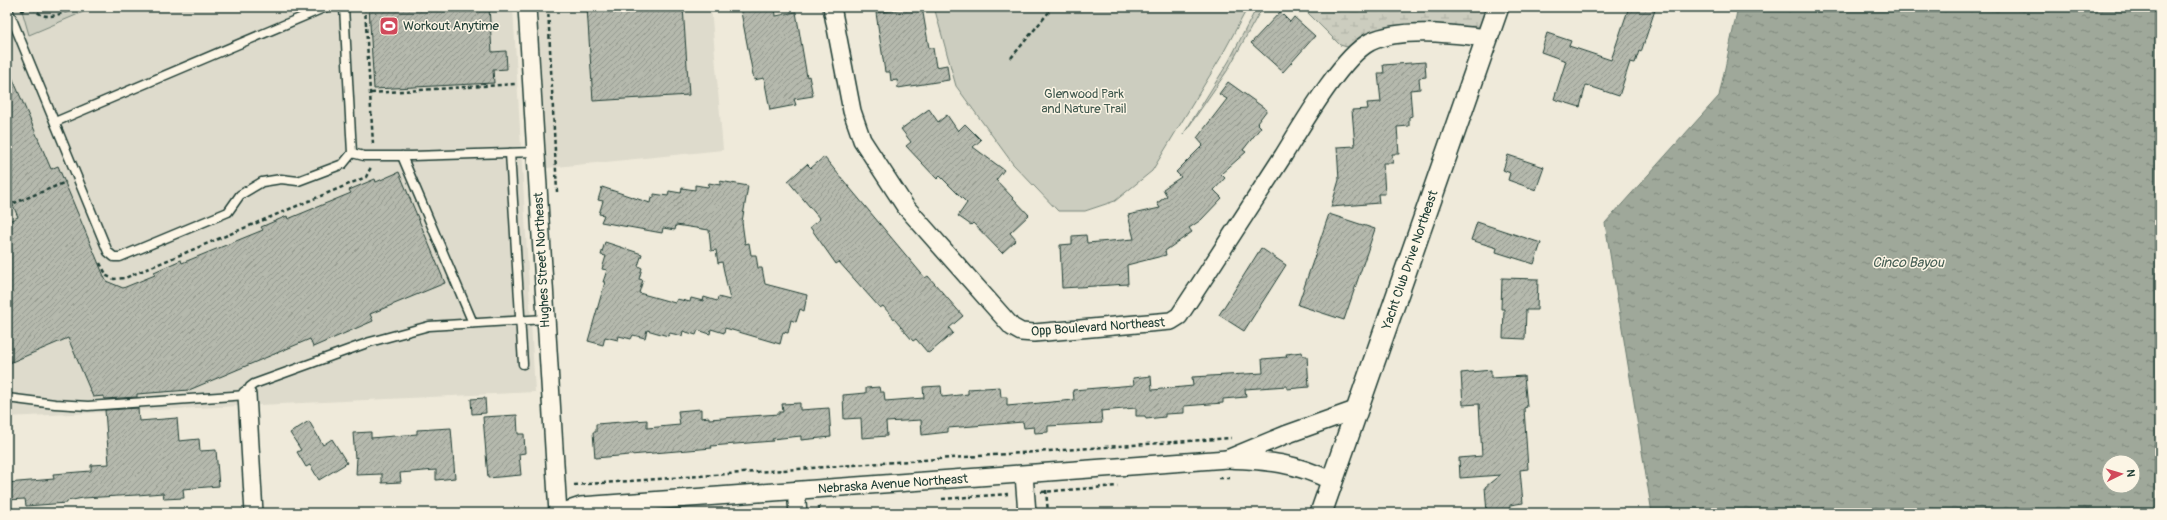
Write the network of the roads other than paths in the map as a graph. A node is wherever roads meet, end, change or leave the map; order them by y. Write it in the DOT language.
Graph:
graph roads {
  1 [pos="8,7"];
  2 [pos="326,7"];
  3 [pos="344,7"];
  4 [pos="527,7"];
  5 [pos="832,7"];
  6 [pos="1498,7"];
  7 [pos="1487,38"];
  8 [pos="55,122"];
  9 [pos="536,152"];
  10 [pos="352,153"];
  11 [pos="510,153"];
  12 [pos="402,156"];
  13 [pos="546,319"];
  14 [pos="520,321"];
  15 [pos="473,323"];
  16 [pos="523,364"];
  17 [pos="247,395"];
  18 [pos="7,398"];
  19 [pos="1358,409"];
  20 [pos="1228,459"];
  21 [pos="1024,475"];
  22 [pos="1332,481"];
  23 [pos="796,491"];
  24 [pos="254,513"];
  25 [pos="559,513"];
  26 [pos="798,513"];
  27 [pos="1027,513"];
  28 [pos="1321,513"];
  1 -- 8 [label="lane"];
  2 -- 8 [label="lane"];
  3 -- 10 [label="lane"];
  4 -- 9 [label="street, Hughes Street Northeast"];
  5 -- 7 [label="street, Opp Boulevard Northeast"];
  6 -- 7 [label="street, Yacht Club Drive Northeast"];
  7 -- 19 [label="street, Yacht Club Drive Northeast"];
  8 -- 10 [label="lane"];
  9 -- 11 [label="lane"];
  9 -- 13 [label="street, Hughes Street Northeast"];
  10 -- 12 [label="lane"];
  11 -- 12 [label="lane"];
  11 -- 14 [label="lane"];
  12 -- 15 [label="lane"];
  13 -- 14 [label="lane"];
  13 -- 25 [label="street, Hughes Street Northeast"];
  14 -- 15 [label="lane"];
  14 -- 16 [label="lane"];
  15 -- 17 [label="lane"];
  17 -- 18 [label="lane"];
  17 -- 24 [label="street"];
  19 -- 20 [label="street, Nebraska Avenue Northeast"];
  19 -- 22 [label="street, Yacht Club Drive Northeast"];
  20 -- 21 [label="street, Nebraska Avenue Northeast"];
  20 -- 22 [label="street, Nebraska Avenue Northeast"];
  21 -- 23 [label="street, Nebraska Avenue Northeast"];
  21 -- 27 [label="street"];
  22 -- 28 [label="street, Yacht Club Drive Northeast"];
  23 -- 25 [label="street, Nebraska Avenue Northeast"];
  23 -- 26 [label="street"];
}
